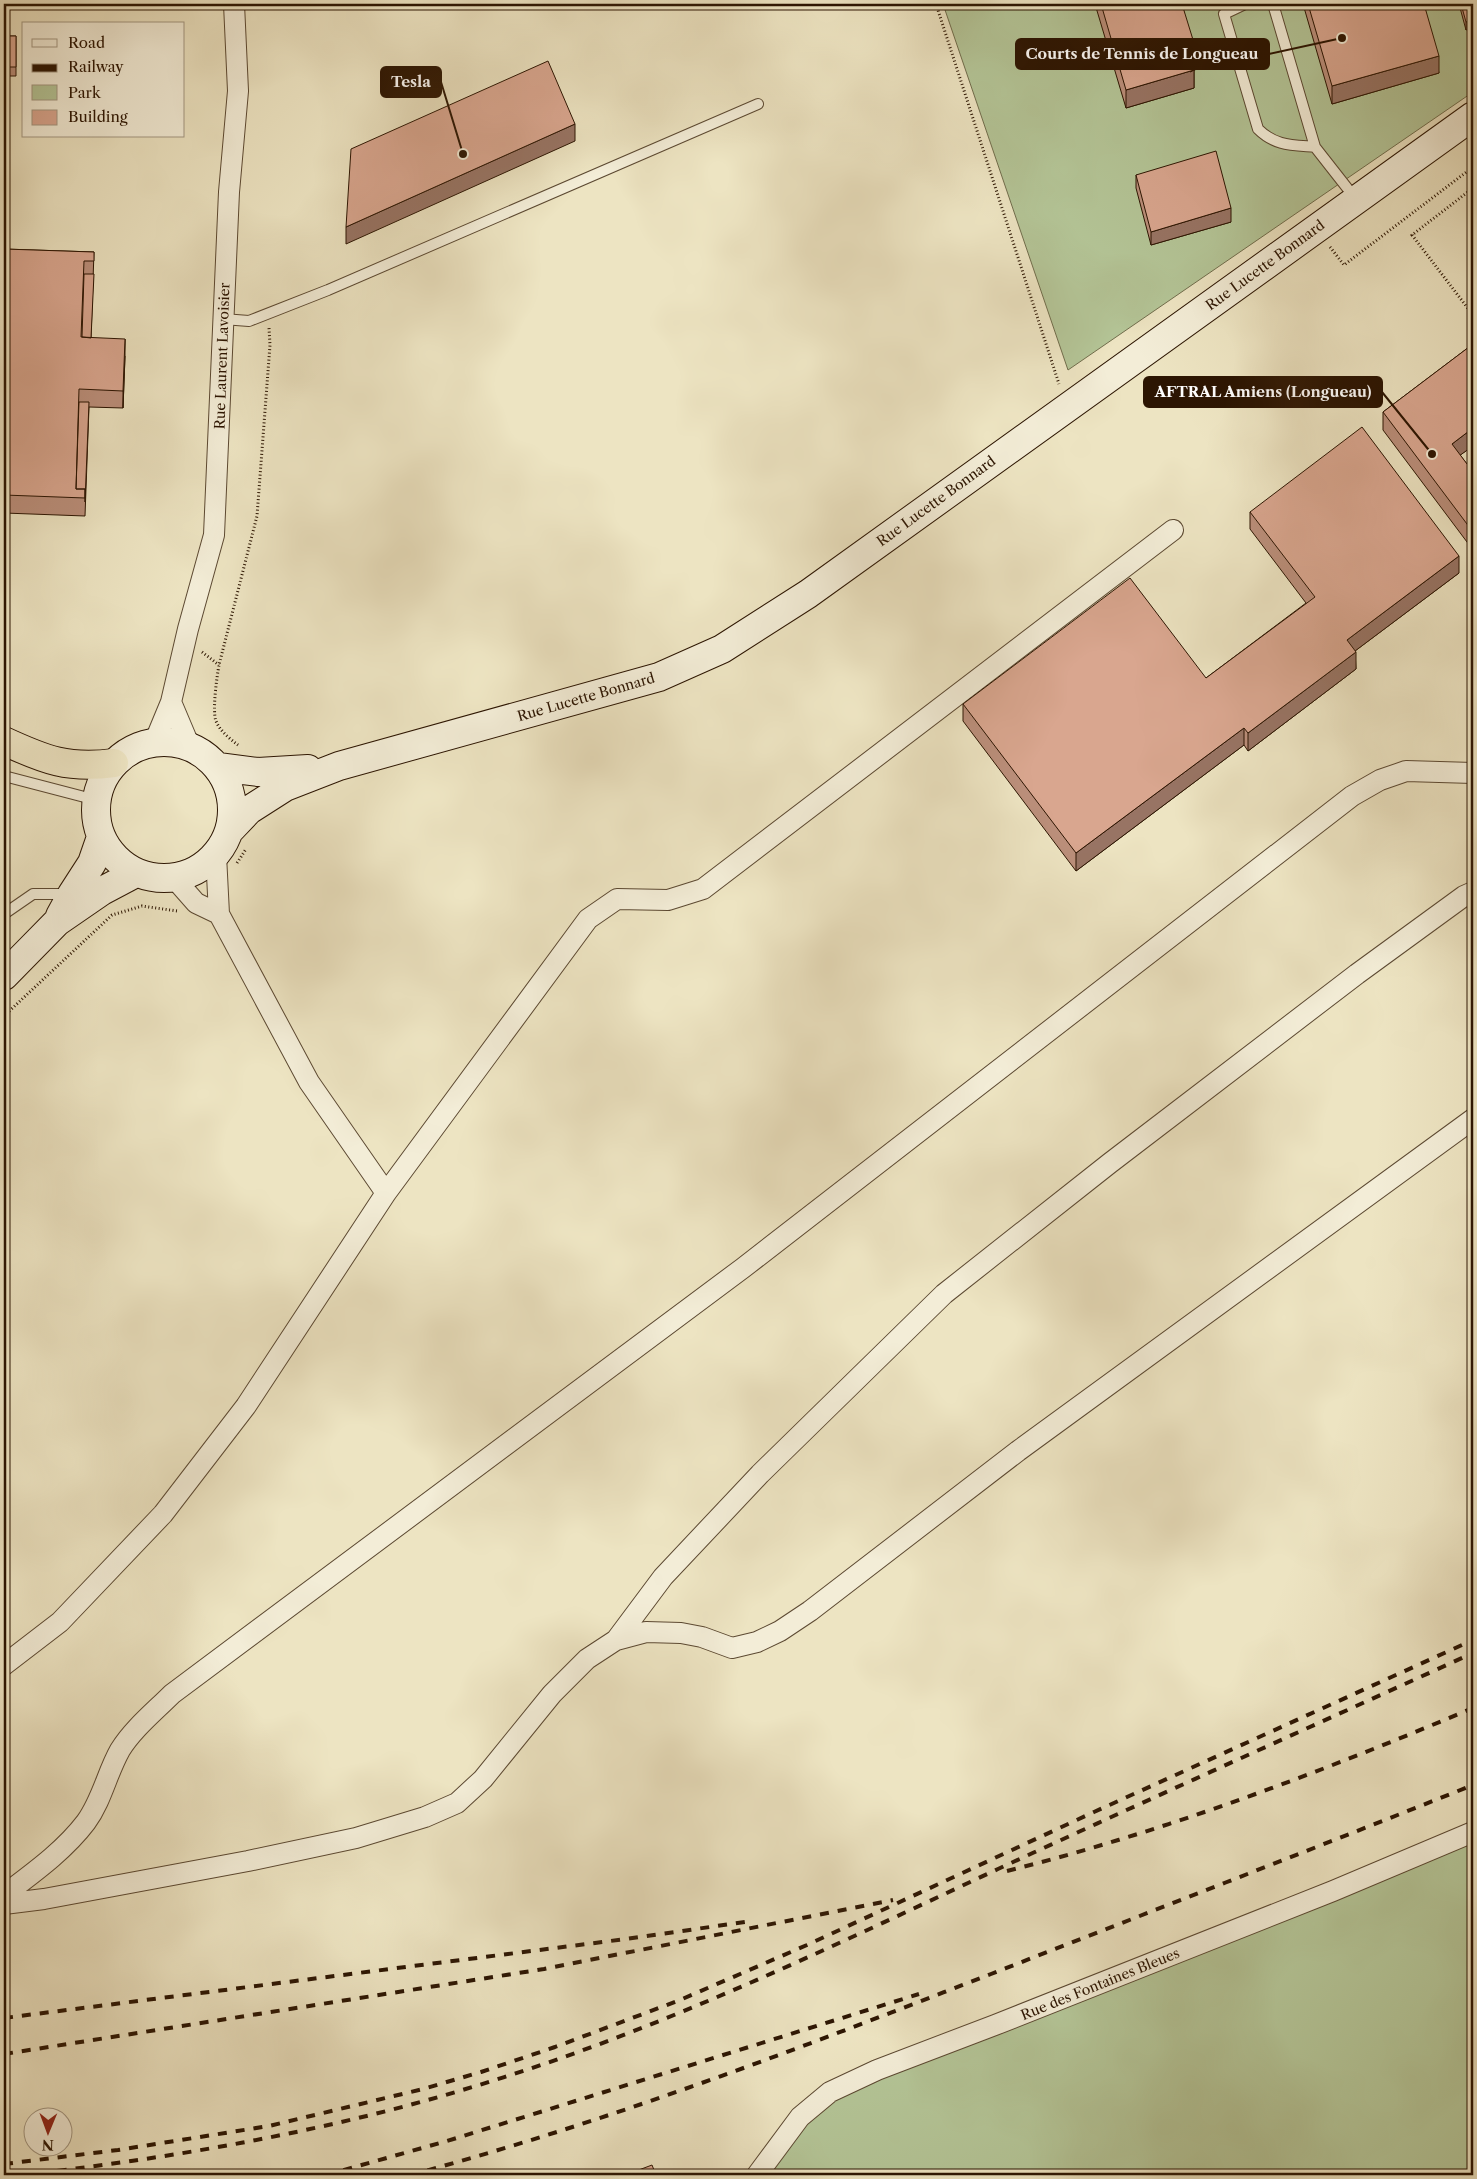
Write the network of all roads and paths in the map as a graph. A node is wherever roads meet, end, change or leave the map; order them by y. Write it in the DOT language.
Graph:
graph roads {
  1 [pos="234,4"];
  2 [pos="936,4"];
  3 [pos="1245,4"];
  4 [pos="1273,4"];
  5 [pos="758,104"];
  6 [pos="1473,116"];
  7 [pos="1316,147"];
  8 [pos="1473,167"];
  9 [pos="1473,188"];
  10 [pos="1356,200"];
  11 [pos="1316,228"];
  12 [pos="268,313"];
  13 [pos="1473,316"];
  14 [pos="223,319"];
  15 [pos="1067,407"];
  16 [pos="1173,530"];
  17 [pos="171,702"];
  18 [pos="4,741"];
  19 [pos="154,743"];
  20 [pos="190,747"];
  21 [pos="114,763"];
  22 [pos="340,766"];
  23 [pos="218,768"];
  24 [pos="258,772"];
  25 [pos="1473,773"];
  26 [pos="4,776"];
  27 [pos="96,800"];
  28 [pos="101,837"];
  29 [pos="239,838"];
  30 [pos="216,855"];
  31 [pos="136,873"];
  32 [pos="174,878"];
  33 [pos="219,890"];
  34 [pos="1473,892"];
  35 [pos="72,894"];
  36 [pos="196,902"];
  37 [pos="4,914"];
  38 [pos="219,914"];
  39 [pos="57,922"];
  40 [pos="4,976"];
  41 [pos="4,1016"];
  42 [pos="1473,1119"];
  43 [pos="386,1194"];
  44 [pos="616,1640"];
  45 [pos="4,1665"];
  46 [pos="1473,1832"];
  47 [pos="4,1895"];
  48 [pos="4,1904"];
  49 [pos="757,2175"];
  1 -- 14 [label="street, Rue Laurent Lavoisier"];
  2 -- 15 [label="path"];
  3 -- 7 [label="lane"];
  4 -- 7 [label="lane"];
  5 -- 12 [label="lane"];
  6 -- 10 [label="street, Rue Lucette Bonnard"];
  7 -- 10 [label="lane"];
  8 -- 11 [label="path"];
  9 -- 13 [label="path"];
  10 -- 11 [label="street, Rue Lucette Bonnard"];
  11 -- 15 [label="street, Rue Lucette Bonnard"];
  12 -- 14 [label="lane"];
  12 -- 24 [label="path"];
  14 -- 17 [label="street, Rue Laurent Lavoisier"];
  15 -- 22 [label="street, Rue Lucette Bonnard"];
  16 -- 43 [label="street"];
  17 -- 19 [label="street, Rue Laurent Lavoisier"];
  17 -- 20 [label="street"];
  18 -- 21 [label="highway"];
  19 -- 20 [label="street"];
  19 -- 21 [label="street"];
  20 -- 23 [label="street"];
  21 -- 27 [label="street"];
  22 -- 24 [label="street, Rue Lucette Bonnard"];
  22 -- 29 [label="street, Rue Lucette Bonnard"];
  23 -- 24 [label="street, Rue Lucette Bonnard"];
  23 -- 29 [label="street"];
  25 -- 47 [label="street"];
  26 -- 27 [label="lane"];
  27 -- 28 [label="street"];
  28 -- 31 [label="street"];
  28 -- 35 [label="street"];
  29 -- 30 [label="street"];
  29 -- 33 [label="path"];
  30 -- 32 [label="street"];
  30 -- 33 [label="street"];
  31 -- 32 [label="street"];
  31 -- 39 [label="street"];
  32 -- 36 [label="street"];
  33 -- 38 [label="street"];
  34 -- 44 [label="street"];
  35 -- 37 [label="lane"];
  35 -- 39 [label="street"];
  36 -- 38 [label="street"];
  36 -- 41 [label="path"];
  38 -- 43 [label="street"];
  39 -- 40 [label="street"];
  42 -- 44 [label="street"];
  43 -- 45 [label="street"];
  44 -- 48 [label="street"];
  46 -- 49 [label="street, Rue des Fontaines Bleues"];
}
